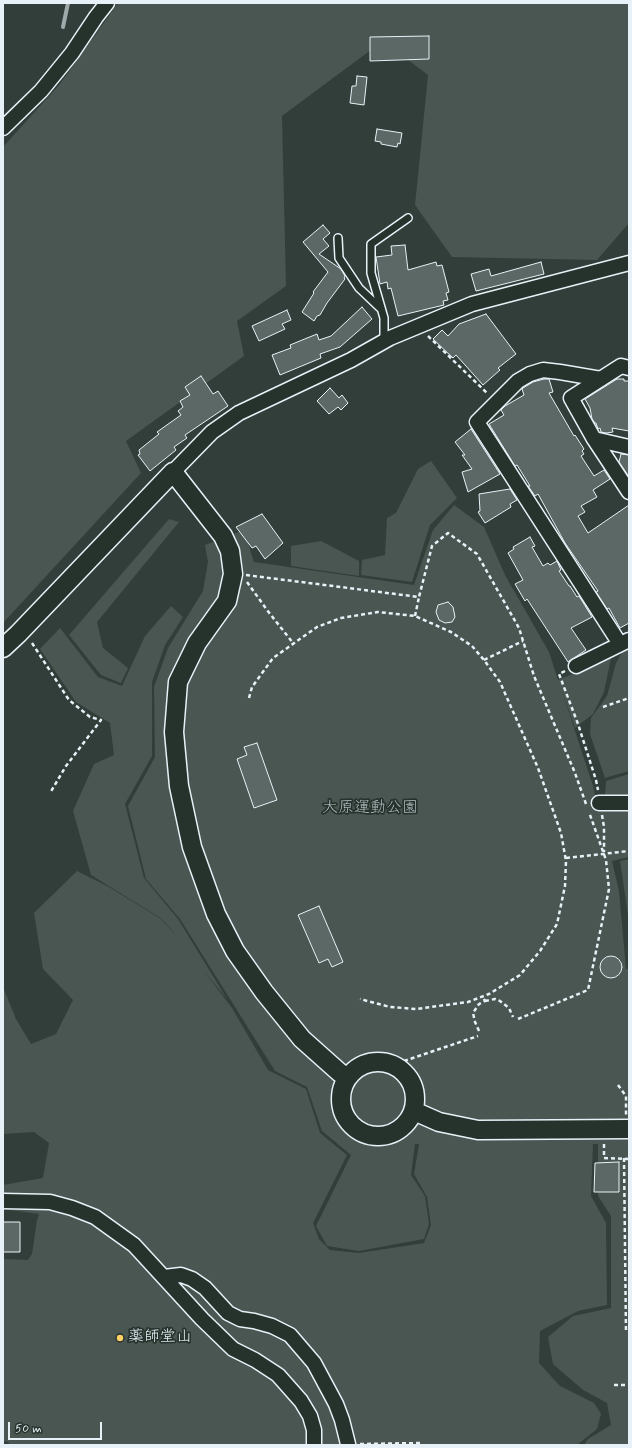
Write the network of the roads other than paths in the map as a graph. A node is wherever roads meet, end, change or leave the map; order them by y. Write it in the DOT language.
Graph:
graph roads {
  1 [pos="107,3"];
  2 [pos="3,128"];
  3 [pos="408,218"];
  4 [pos="338,238"];
  5 [pos="629,263"];
  6 [pos="381,310"];
  7 [pos="384,341"];
  8 [pos="629,368"];
  9 [pos="601,378"];
  10 [pos="594,439"];
  11 [pos="629,447"];
  12 [pos="173,472"];
  13 [pos="629,492"];
  14 [pos="18,637"];
  15 [pos="624,642"];
  16 [pos="3,648"];
  17 [pos="576,666"];
  18 [pos="599,803"];
  19 [pos="629,803"];
  20 [pos="347,1078"];
  21 [pos="414,1111"];
  22 [pos="628,1124"];
  23 [pos="3,1200"];
  24 [pos="164,1277"];
  25 [pos="348,1444"];
  26 [pos="314,1445"];
  1 -- 2 [label="street"];
  3 -- 6 [label="lane"];
  4 -- 6 [label="lane"];
  5 -- 7 [label="street"];
  6 -- 7 [label="lane"];
  7 -- 12 [label="street"];
  8 -- 9 [label="street"];
  9 -- 10 [label="street"];
  9 -- 15 [label="street"];
  10 -- 11 [label="street"];
  10 -- 13 [label="street"];
  12 -- 14 [label="street"];
  12 -- 20 [label="street"];
  14 -- 16 [label="street"];
  15 -- 17 [label="street"];
  18 -- 19 [label="street"];
  20 -- 21 [label="street"];
  20 -- 21 [label="street"];
  21 -- 22 [label="street"];
  23 -- 24 [label="street"];
  24 -- 25 [label="street"];
  24 -- 26 [label="street"];
}
